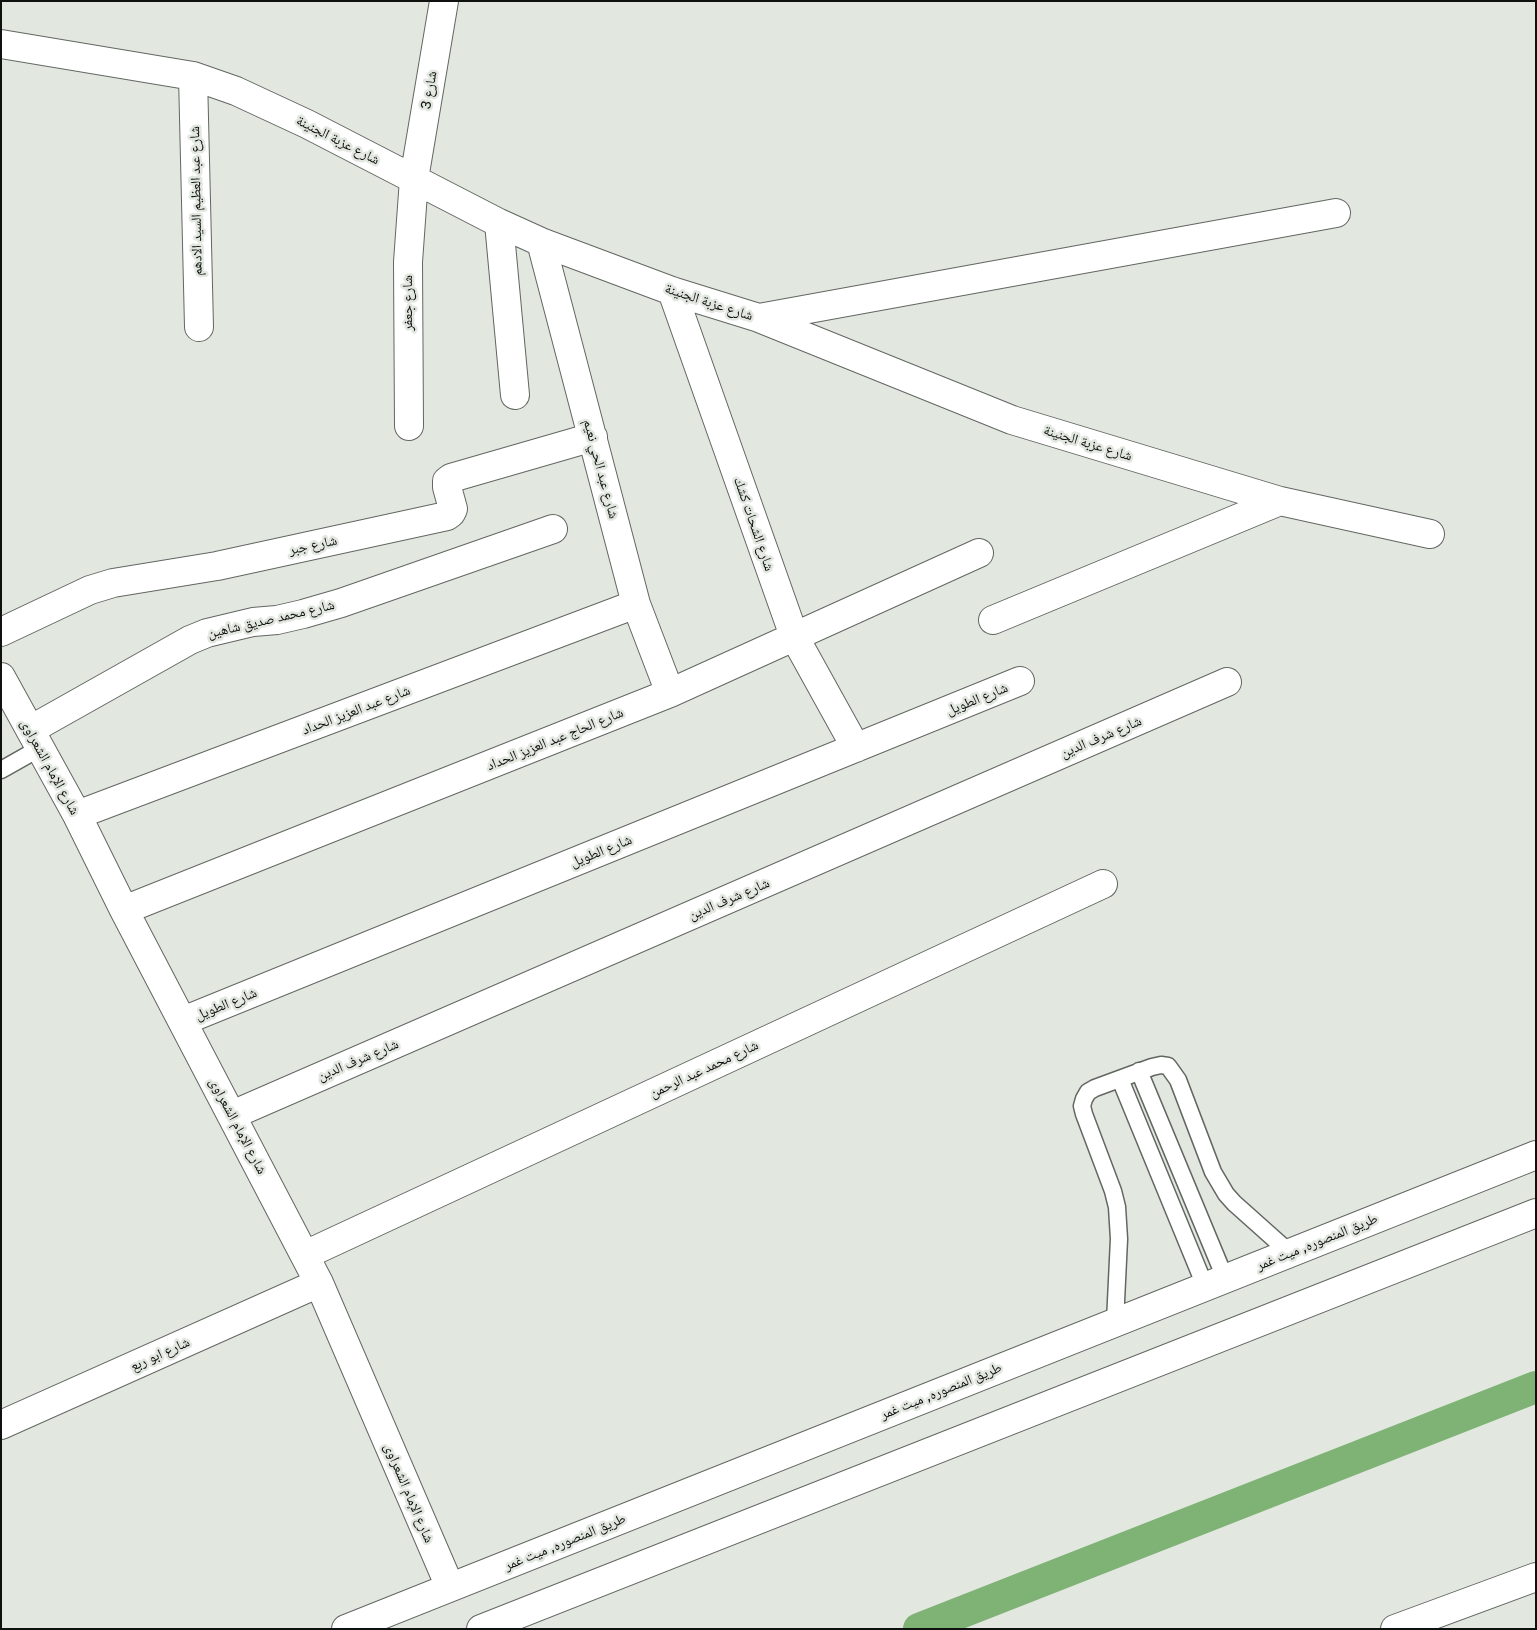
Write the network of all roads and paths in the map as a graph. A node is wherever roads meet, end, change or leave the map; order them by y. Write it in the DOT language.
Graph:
graph roads {
  1 [pos="444,1"];
  2 [pos="1,44"];
  3 [pos="193,76"];
  4 [pos="414,179"];
  5 [pos="1336,213"];
  6 [pos="498,223"];
  7 [pos="541,242"];
  8 [pos="672,290"];
  9 [pos="758,318"];
  10 [pos="199,327"];
  11 [pos="515,395"];
  12 [pos="409,426"];
  13 [pos="593,437"];
  14 [pos="1280,501"];
  15 [pos="553,529"];
  16 [pos="1430,534"];
  17 [pos="979,553"];
  18 [pos="636,604"];
  19 [pos="993,620"];
  20 [pos="1,632"];
  21 [pos="794,636"];
  22 [pos="1,677"];
  23 [pos="1020,681"];
  24 [pos="1227,682"];
  25 [pos="670,693"];
  26 [pos="35,739"];
  27 [pos="856,748"];
  28 [pos="1,770"];
  29 [pos="77,816"];
  30 [pos="1103,884"];
  31 [pos="124,910"];
  32 [pos="182,1021"];
  33 [pos="1140,1071"];
  34 [pos="1120,1079"];
  35 [pos="232,1115"];
  36 [pos="1536,1155"];
  37 [pos="1536,1213"];
  38 [pos="1290,1252"];
  39 [pos="305,1255"];
  40 [pos="1215,1282"];
  41 [pos="320,1284"];
  42 [pos="1115,1322"];
  43 [pos="1,1425"];
  44 [pos="1536,1577"];
  45 [pos="450,1587"];
  46 [pos="346,1629"];
  47 [pos="480,1629"];
  48 [pos="1395,1629"];
  1 -- 4 [label="main road, شارع 3"];
  2 -- 3 [label="main road, شارع عزبة الجنينة"];
  3 -- 4 [label="main road, شارع عزبة الجنينة"];
  3 -- 10 [label="main road, شارع عبد العظيم السيد الادهم"];
  4 -- 6 [label="main road, شارع عزبة الجنينة"];
  4 -- 12 [label="main road, شارع جعفر"];
  5 -- 9 [label="main road"];
  6 -- 7 [label="main road, شارع عزبة الجنينة"];
  6 -- 11 [label="main road"];
  7 -- 8 [label="main road, شارع عزبة الجنينة"];
  7 -- 13 [label="main road, شارع عبد الحي نعيم"];
  8 -- 9 [label="main road, شارع عزبة الجنينة"];
  8 -- 21 [label="main road, شارع الشحات كشك"];
  9 -- 14 [label="main road, شارع عزبة الجنينة"];
  13 -- 18 [label="main road, شارع عبد الحي نعيم"];
  13 -- 20 [label="main road, شارع جبر"];
  14 -- 16 [label="main road, شارع عزبة الجنينة"];
  14 -- 19 [label="main road"];
  15 -- 26 [label="main road, شارع محمد صديق شاهين"];
  17 -- 21 [label="main road, شارع الحاج عبد العزيز الحداد"];
  18 -- 25 [label="main road, شارع عبد الحي نعيم"];
  18 -- 29 [label="main road, شارع عبد العزيز الحداد"];
  21 -- 25 [label="main road, شارع الحاج عبد العزيز الحداد"];
  21 -- 27 [label="main road, شارع الشحات كشك"];
  22 -- 26 [label="main road, شارع الإمام الشعراوى"];
  23 -- 27 [label="main road, شارع الطويل"];
  24 -- 35 [label="main road, شارع شرف الدين"];
  25 -- 31 [label="main road, شارع الحاج عبد العزيز الحداد"];
  26 -- 28 [label="lane"];
  26 -- 29 [label="main road, شارع الإمام الشعراوى"];
  27 -- 32 [label="main road, شارع الطويل"];
  29 -- 31 [label="main road, شارع الإمام الشعراوى"];
  30 -- 39 [label="main road, شارع محمد عبد الرحمن"];
  31 -- 32 [label="main road, شارع الإمام الشعراوى"];
  32 -- 35 [label="main road, شارع الإمام الشعراوى"];
  33 -- 34 [label="lane"];
  33 -- 38 [label="lane"];
  33 -- 40 [label="lane"];
  34 -- 40 [label="lane"];
  34 -- 42 [label="lane"];
  35 -- 39 [label="main road, شارع الإمام الشعراوى"];
  36 -- 38 [label="main road, طريق المنصوره, ميت غمر"];
  37 -- 47 [label="main road"];
  38 -- 40 [label="main road, طريق المنصوره, ميت غمر"];
  39 -- 41 [label="main road, شارع الإمام الشعراوى"];
  40 -- 42 [label="main road, طريق المنصوره, ميت غمر"];
  41 -- 43 [label="main road, شارع ابو ربع"];
  41 -- 45 [label="main road, شارع الإمام الشعراوى"];
  42 -- 45 [label="main road, طريق المنصوره, ميت غمر"];
  44 -- 48 [label="main road"];
  45 -- 46 [label="main road, طريق المنصوره, ميت غمر"];
}
